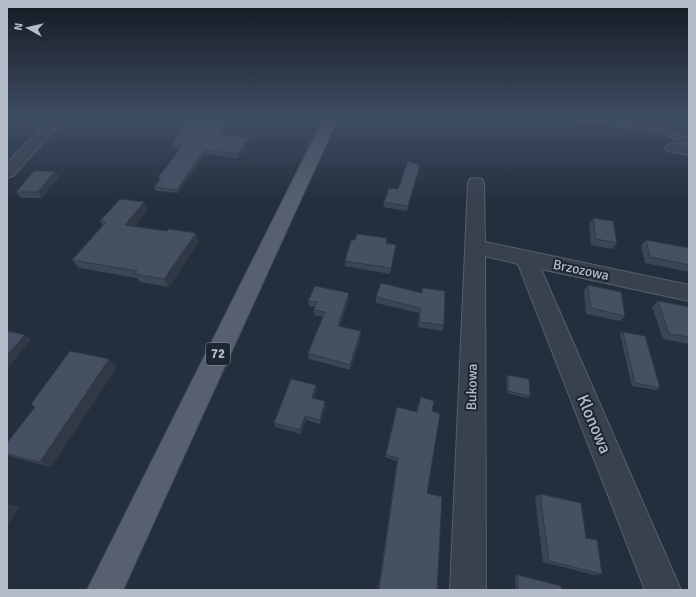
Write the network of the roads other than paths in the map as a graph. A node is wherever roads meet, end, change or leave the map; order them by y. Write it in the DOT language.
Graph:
graph roads {
  1 [pos="32,146"];
  2 [pos="318,146"];
  3 [pos="673,148"];
  4 [pos="689,150"];
  5 [pos="7,173"];
  6 [pos="476,183"];
  7 [pos="474,247"];
  8 [pos="526,258"];
  9 [pos="689,293"];
  10 [pos="105,590"];
  11 [pos="468,590"];
  12 [pos="663,590"];
  1 -- 5 [label="street"];
  2 -- 10 [label="main road, 72"];
  3 -- 4 [label="street"];
  6 -- 7 [label="street, Bukowa"];
  7 -- 8 [label="street, Brzozowa"];
  7 -- 11 [label="street, Bukowa"];
  8 -- 9 [label="street, Brzozowa"];
  8 -- 12 [label="street, Klonowa"];
}
